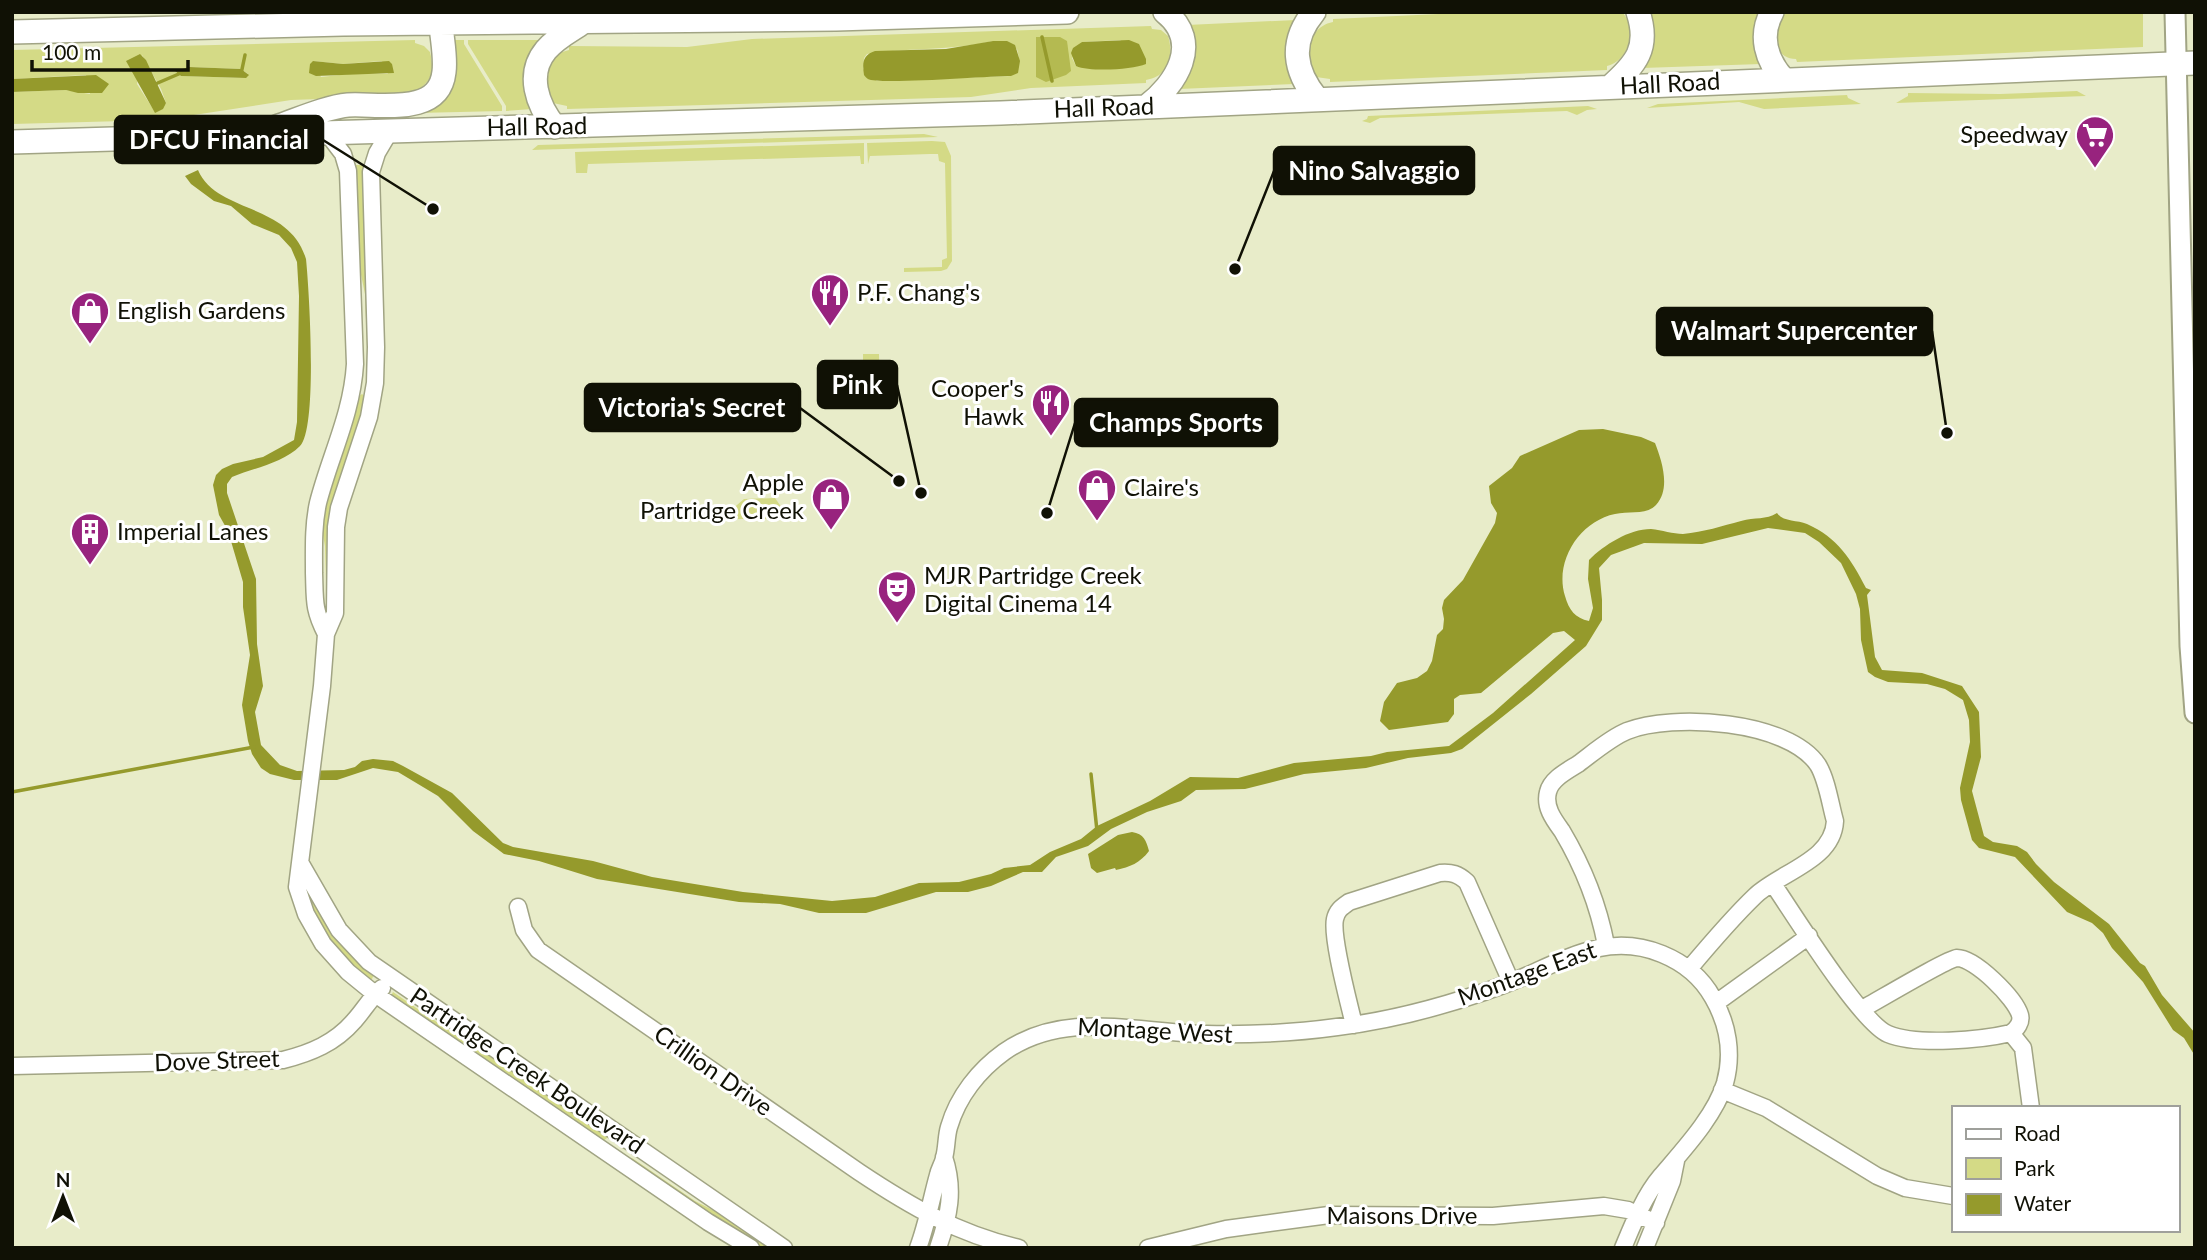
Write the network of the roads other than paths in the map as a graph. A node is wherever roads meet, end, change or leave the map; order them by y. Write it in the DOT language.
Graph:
graph roads {
  1 [pos="1067,12"];
  2 [pos="1165,12"];
  3 [pos="1314,12"];
  4 [pos="1638,12"];
  5 [pos="1772,12"];
  6 [pos="2175,12"];
  7 [pos="836,16"];
  8 [pos="392,18"];
  9 [pos="440,18"];
  10 [pos="203,20"];
  11 [pos="584,23"];
  12 [pos="12,32"];
  13 [pos="2185,63"];
  14 [pos="1784,80"];
  15 [pos="1610,87"];
  16 [pos="1317,99"];
  17 [pos="1146,107"];
  18 [pos="555,127"];
  19 [pos="390,131"];
  20 [pos="327,133"];
  21 [pos="253,134"];
  22 [pos="12,142"];
  23 [pos="326,634"];
  24 [pos="2195,713"];
  25 [pos="302,864"];
  26 [pos="1773,884"];
  27 [pos="518,907"];
  28 [pos="1809,936"];
  29 [pos="1606,945"];
  30 [pos="1689,969"];
  31 [pos="392,979"];
  32 [pos="1511,982"];
  33 [pos="375,994"];
  34 [pos="1716,1003"];
  35 [pos="1862,1009"];
  36 [pos="1354,1025"];
  37 [pos="2011,1033"];
  38 [pos="12,1066"];
  39 [pos="1722,1090"];
  40 [pos="2031,1106"];
  41 [pos="944,1157"];
  42 [pos="1676,1161"];
  43 [pos="1952,1196"];
  44 [pos="1638,1214"];
  45 [pos="929,1216"];
  46 [pos="1656,1223"];
  47 [pos="946,1224"];
  48 [pos="751,1248"];
  49 [pos="784,1248"];
  50 [pos="918,1248"];
  51 [pos="938,1248"];
  52 [pos="1019,1248"];
  53 [pos="1148,1248"];
  54 [pos="1623,1248"];
  55 [pos="1645,1248"];
  1 -- 7 [label="highway"];
  2 -- 17 [label="highway"];
  3 -- 16 [label="highway"];
  4 -- 15 [label="highway"];
  5 -- 14 [label="highway"];
  6 -- 13 [label="main road"];
  7 -- 11 [label="highway"];
  8 -- 9 [label="highway"];
  8 -- 10 [label="highway"];
  9 -- 11 [label="highway"];
  9 -- 21 [label="highway"];
  10 -- 12 [label="highway"];
  11 -- 18 [label="highway"];
  13 -- 14 [label="highway, Hall Road"];
  13 -- 24 [label="main road"];
  14 -- 15 [label="highway, Hall Road"];
  15 -- 16 [label="highway, Hall Road"];
  16 -- 17 [label="highway, Hall Road"];
  17 -- 18 [label="highway, Hall Road"];
  18 -- 19 [label="highway, Hall Road"];
  19 -- 20 [label="highway, Hall Road"];
  19 -- 23 [label="street, Partridge Creek Boulevard"];
  20 -- 21 [label="highway, Hall Road"];
  20 -- 23 [label="street, Partridge Creek Boulevard"];
  21 -- 22 [label="highway, Hall Road"];
  23 -- 25 [label="street, Partridge Creek Boulevard"];
  25 -- 31 [label="street, Partridge Creek Boulevard"];
  25 -- 33 [label="street, Partridge Creek Boulevard"];
  26 -- 28 [label="street"];
  26 -- 29 [label="street"];
  26 -- 30 [label="street"];
  27 -- 45 [label="street, Crillion Drive"];
  28 -- 34 [label="street"];
  28 -- 35 [label="street"];
  29 -- 30 [label="street, Montage East"];
  29 -- 32 [label="street, Montage East"];
  30 -- 34 [label="street, Montage East"];
  31 -- 33 [label="street, Dove Street"];
  31 -- 49 [label="street, Partridge Creek Boulevard"];
  32 -- 36 [label="street, Montage East"];
  32 -- 36 [label="street"];
  33 -- 38 [label="street, Dove Street"];
  33 -- 48 [label="street, Partridge Creek Boulevard"];
  34 -- 39 [label="street, Montage East"];
  35 -- 37 [label="street"];
  35 -- 37 [label="street"];
  36 -- 41 [label="street, Montage West"];
  37 -- 40 [label="street"];
  39 -- 42 [label="street, Montage East"];
  39 -- 43 [label="street"];
  41 -- 45 [label="street, Montage West"];
  41 -- 47 [label="street, Montage West"];
  42 -- 44 [label="street, Montage East"];
  42 -- 46 [label="street, Montage East"];
  44 -- 46 [label="street, Maisons Drive"];
  44 -- 53 [label="street, Maisons Drive"];
  44 -- 54 [label="street, Montage East"];
  45 -- 47 [label="street"];
  45 -- 50 [label="street, Montage West"];
  46 -- 55 [label="street, Montage East"];
  47 -- 51 [label="street, Montage West"];
  47 -- 52 [label="street"];
}
